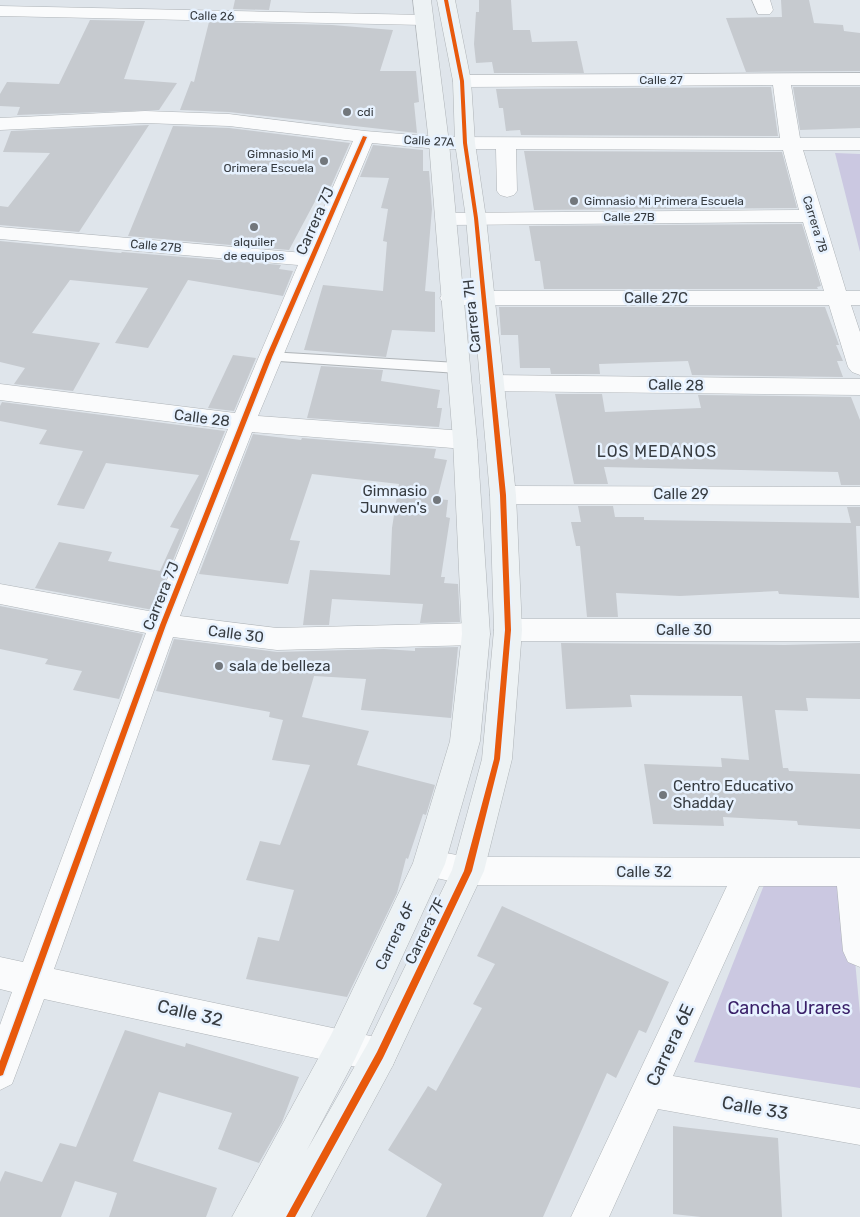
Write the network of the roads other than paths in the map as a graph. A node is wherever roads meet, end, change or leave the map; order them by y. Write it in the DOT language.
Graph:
graph roads {
  1 [pos="446,0"];
  2 [pos="423,10"];
  3 [pos="0,11"];
  4 [pos="781,79"];
  5 [pos="860,79"];
  6 [pos="462,81"];
  7 [pos="0,124"];
  8 [pos="365,138"];
  9 [pos="439,143"];
  10 [pos="465,143"];
  11 [pos="506,143"];
  12 [pos="791,144"];
  13 [pos="860,144"];
  14 [pos="507,191"];
  15 [pos="811,216"];
  16 [pos="476,218"];
  17 [pos="446,219"];
  18 [pos="0,233"];
  19 [pos="312,260"];
  20 [pos="482,297"];
  21 [pos="451,298"];
  22 [pos="849,298"];
  23 [pos="269,357"];
  24 [pos="860,367"];
  25 [pos="458,368"];
  26 [pos="492,384"];
  27 [pos="860,387"];
  28 [pos="0,392"];
  29 [pos="245,423"];
  30 [pos="465,440"];
  31 [pos="502,494"];
  32 [pos="860,496"];
  33 [pos="0,594"];
  34 [pos="163,625"];
  35 [pos="508,630"];
  36 [pos="860,630"];
  37 [pos="476,634"];
  38 [pos="429,864"];
  39 [pos="468,871"];
  40 [pos="856,872"];
  41 [pos="749,873"];
  42 [pos="860,951"];
  43 [pos="0,973"];
  44 [pos="34,979"];
  45 [pos="343,1048"];
  46 [pos="380,1055"];
  47 [pos="0,1072"];
  48 [pos="649,1090"];
  49 [pos="860,1127"];
  50 [pos="251,1217"];
  51 [pos="290,1217"];
  52 [pos="590,1217"];
  1 -- 6 [label="street, Carrera 7H"];
  2 -- 3 [label="street, Calle 26"];
  2 -- 9 [label="street, Carrera 7H"];
  4 -- 5 [label="street, Calle 27"];
  4 -- 6 [label="street, Calle 27"];
  4 -- 12 [label="street, Carrera 7B"];
  6 -- 10 [label="street, Carrera 7H"];
  7 -- 8 [label="street, Calle 27A"];
  8 -- 9 [label="street, Calle 27A"];
  8 -- 19 [label="street, Carrera 7J"];
  9 -- 10 [label="street, Calle 27A"];
  9 -- 17 [label="street, Carrera 7H"];
  10 -- 11 [label="street, Calle 27A"];
  10 -- 16 [label="street, Carrera 7H"];
  11 -- 12 [label="street, Calle 27A"];
  11 -- 14 [label="street"];
  12 -- 13 [label="street, Calle 27A"];
  12 -- 15 [label="street, Carrera 7B"];
  15 -- 16 [label="street, Calle 27B"];
  15 -- 22 [label="street, Carrera 7B"];
  16 -- 17 [label="street, Calle 27B"];
  16 -- 20 [label="street, Carrera 7H"];
  17 -- 21 [label="street, Carrera 7H"];
  18 -- 19 [label="street, Calle 27B"];
  19 -- 23 [label="street, Carrera 7J"];
  20 -- 21 [label="street, Calle 27C"];
  20 -- 22 [label="street, Calle 27C"];
  20 -- 26 [label="street, Carrera 7H"];
  21 -- 25 [label="street, Carrera 7H"];
  22 -- 24 [label="street, Carrera 7B"];
  23 -- 25 [label="lane"];
  23 -- 29 [label="street, Carrera 7J"];
  25 -- 30 [label="street, Carrera 7H"];
  26 -- 27 [label="street, Calle 28"];
  26 -- 31 [label="street, Carrera 7H"];
  28 -- 29 [label="street, Calle 28"];
  29 -- 30 [label="street, Calle 28"];
  29 -- 34 [label="street, Carrera 7J"];
  30 -- 37 [label="street, Carrera 7H"];
  31 -- 32 [label="street, Calle 29"];
  31 -- 35 [label="street, Carrera 7H"];
  33 -- 34 [label="street, Calle 30"];
  34 -- 37 [label="street, Calle 30"];
  34 -- 44 [label="street, Carrera 7J"];
  35 -- 36 [label="street, Calle 30"];
  35 -- 39 [label="street, Carrera 7F"];
  37 -- 38 [label="street, Carrera 6F"];
  38 -- 39 [label="street, Calle 32"];
  38 -- 45 [label="street, Carrera 6F"];
  39 -- 41 [label="street, Calle 32"];
  39 -- 46 [label="street, Carrera 7F"];
  40 -- 41 [label="street, Calle 32"];
  40 -- 42 [label="street"];
  41 -- 48 [label="street, Carrera 6E"];
  43 -- 44 [label="street, Calle 32"];
  44 -- 45 [label="street, Calle 32"];
  44 -- 47 [label="street, Carrera 7J"];
  45 -- 46 [label="street, Calle 32"];
  45 -- 50 [label="street, Carrera 6F"];
  46 -- 51 [label="street, Carrera 7F"];
  48 -- 49 [label="street, Calle 33"];
  48 -- 52 [label="street, Carrera 6E"];
}
